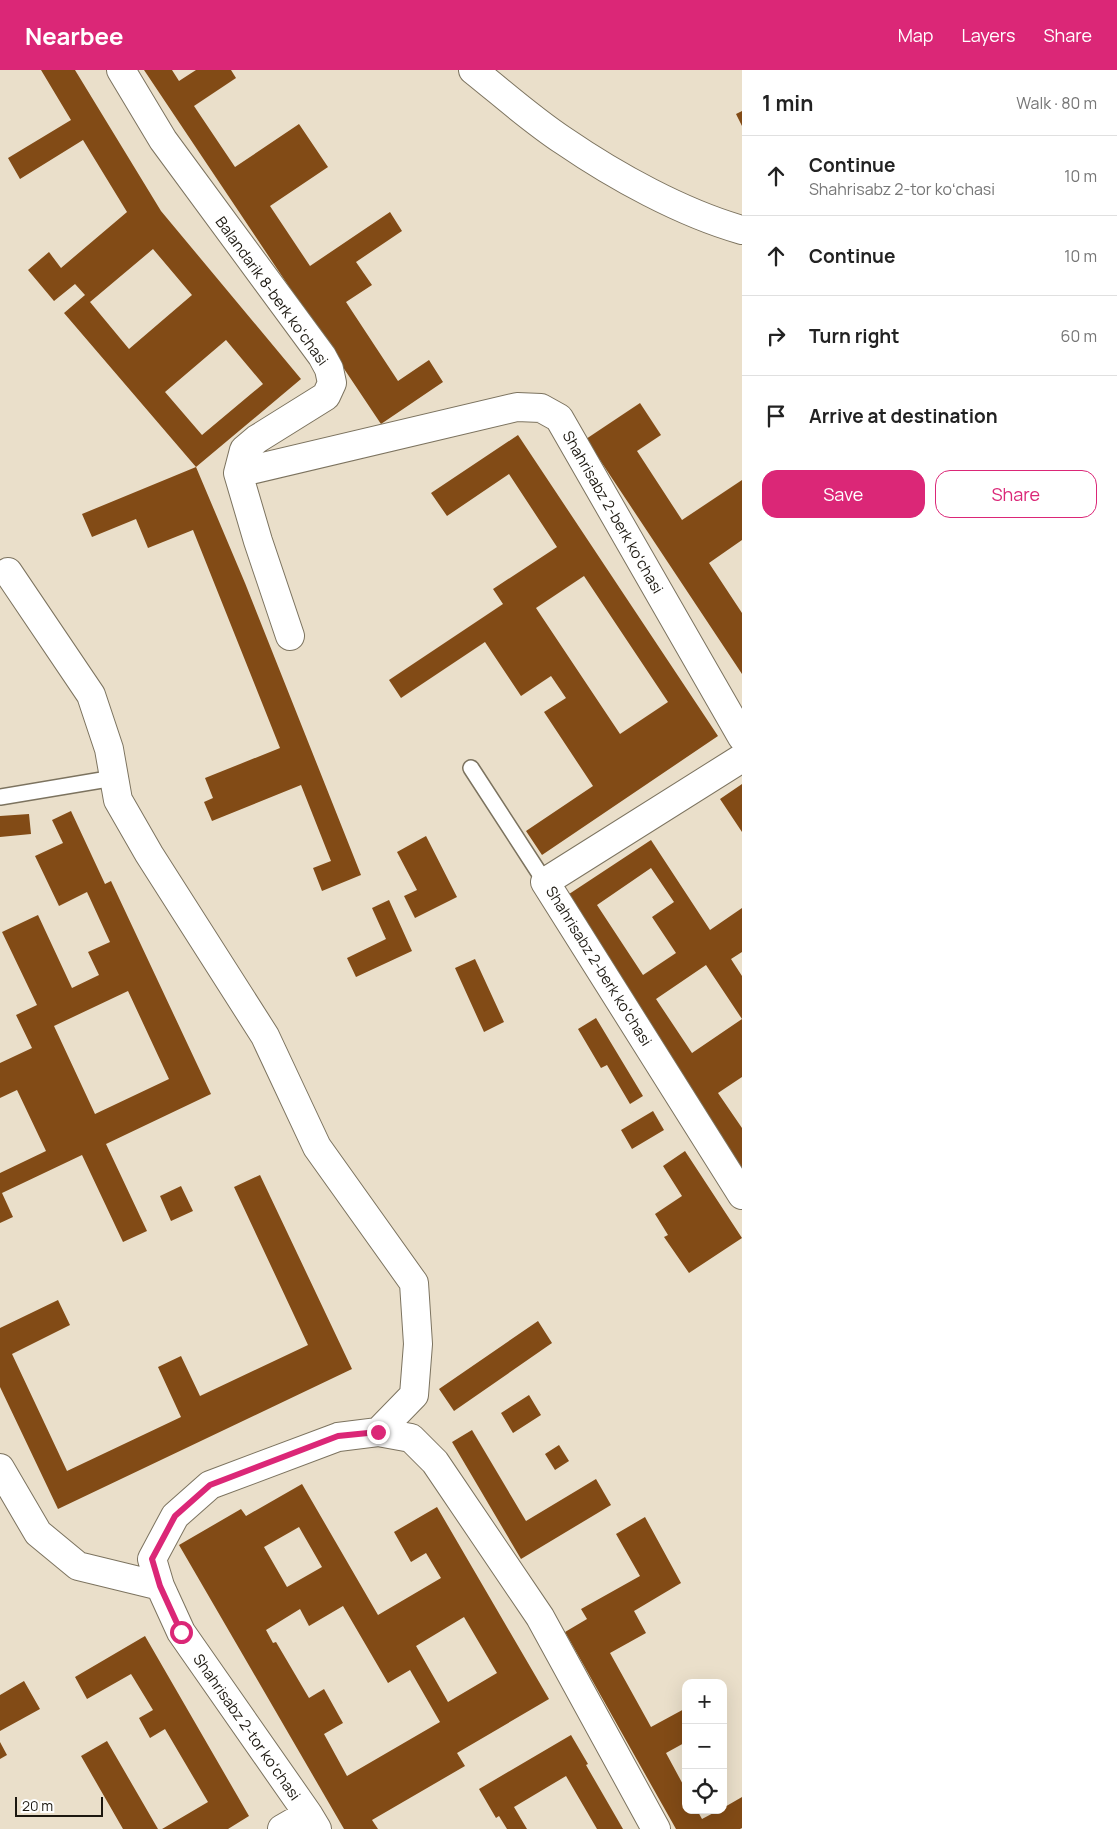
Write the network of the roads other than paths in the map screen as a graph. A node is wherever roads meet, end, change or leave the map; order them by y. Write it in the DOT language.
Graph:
graph roads {
  1 [pos="121,70"];
  2 [pos="473,70"];
  3 [pos="742,230"];
  4 [pos="238,473"];
  5 [pos="3,566"];
  6 [pos="290,636"];
  7 [pos="742,737"];
  8 [pos="742,758"];
  9 [pos="471,768"];
  10 [pos="114,778"];
  11 [pos="0,797"];
  12 [pos="545,882"];
  13 [pos="742,1195"];
  14 [pos="378,1432"];
  15 [pos="0,1468"];
  16 [pos="160,1586"];
  17 [pos="312,1822"];
  18 [pos="282,1829"];
  19 [pos="656,1829"];
  1 -- 4 [label="street, Balandarik 8-berk koʻchasi"];
  2 -- 3 [label="street"];
  4 -- 6 [label="street"];
  4 -- 7 [label="street, Shahrisabz 2-berk koʻchasi"];
  5 -- 10 [label="street"];
  8 -- 12 [label="street, Shahrisabz 2-berk koʻchasi"];
  9 -- 12 [label="lane"];
  10 -- 11 [label="lane"];
  10 -- 14 [label="street"];
  12 -- 13 [label="street, Shahrisabz 2-berk koʻchasi"];
  14 -- 16 [label="street, Shahrisabz 2-tor koʻchasi"];
  14 -- 19 [label="street, Shahrisabz 2-tor koʻchasi"];
  15 -- 16 [label="street"];
  16 -- 17 [label="street, Shahrisabz 2-tor koʻchasi"];
  17 -- 18 [label="street, Shahrisabz 2-tor koʻchasi"];
}
